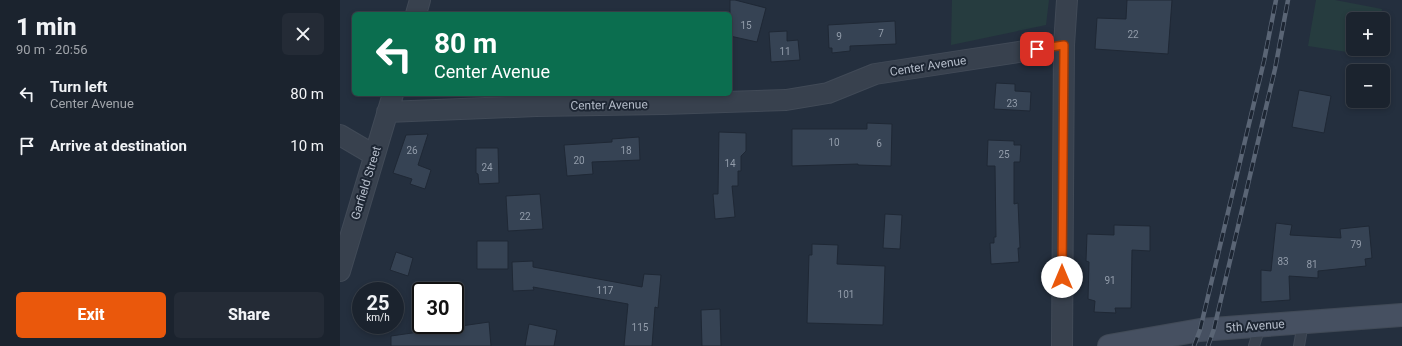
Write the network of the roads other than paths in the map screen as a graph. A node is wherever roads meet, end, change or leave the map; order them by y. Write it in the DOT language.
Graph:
graph roads {
  1 [pos="420,0"];
  2 [pos="1067,0"];
  3 [pos="417,12"];
  4 [pos="1064,45"];
  5 [pos="390,103"];
  6 [pos="340,135"];
  7 [pos="374,155"];
  8 [pos="340,271"];
  9 [pos="1402,315"];
  10 [pos="1303,323"];
  11 [pos="1257,336"];
  12 [pos="1062,346"];
  13 [pos="1109,346"];
  14 [pos="1299,346"];
  1 -- 3 [label="street"];
  2 -- 4 [label="street"];
  4 -- 5 [label="street, Center Avenue"];
  4 -- 12 [label="street"];
  5 -- 7 [label="street, Garfield Street"];
  6 -- 7 [label="street"];
  7 -- 8 [label="street, Garfield Street"];
  9 -- 10 [label="main road, 5th Avenue"];
  10 -- 11 [label="main road, 5th Avenue"];
  10 -- 14 [label="lane"];
  11 -- 13 [label="main road, 5th Avenue"];
}
